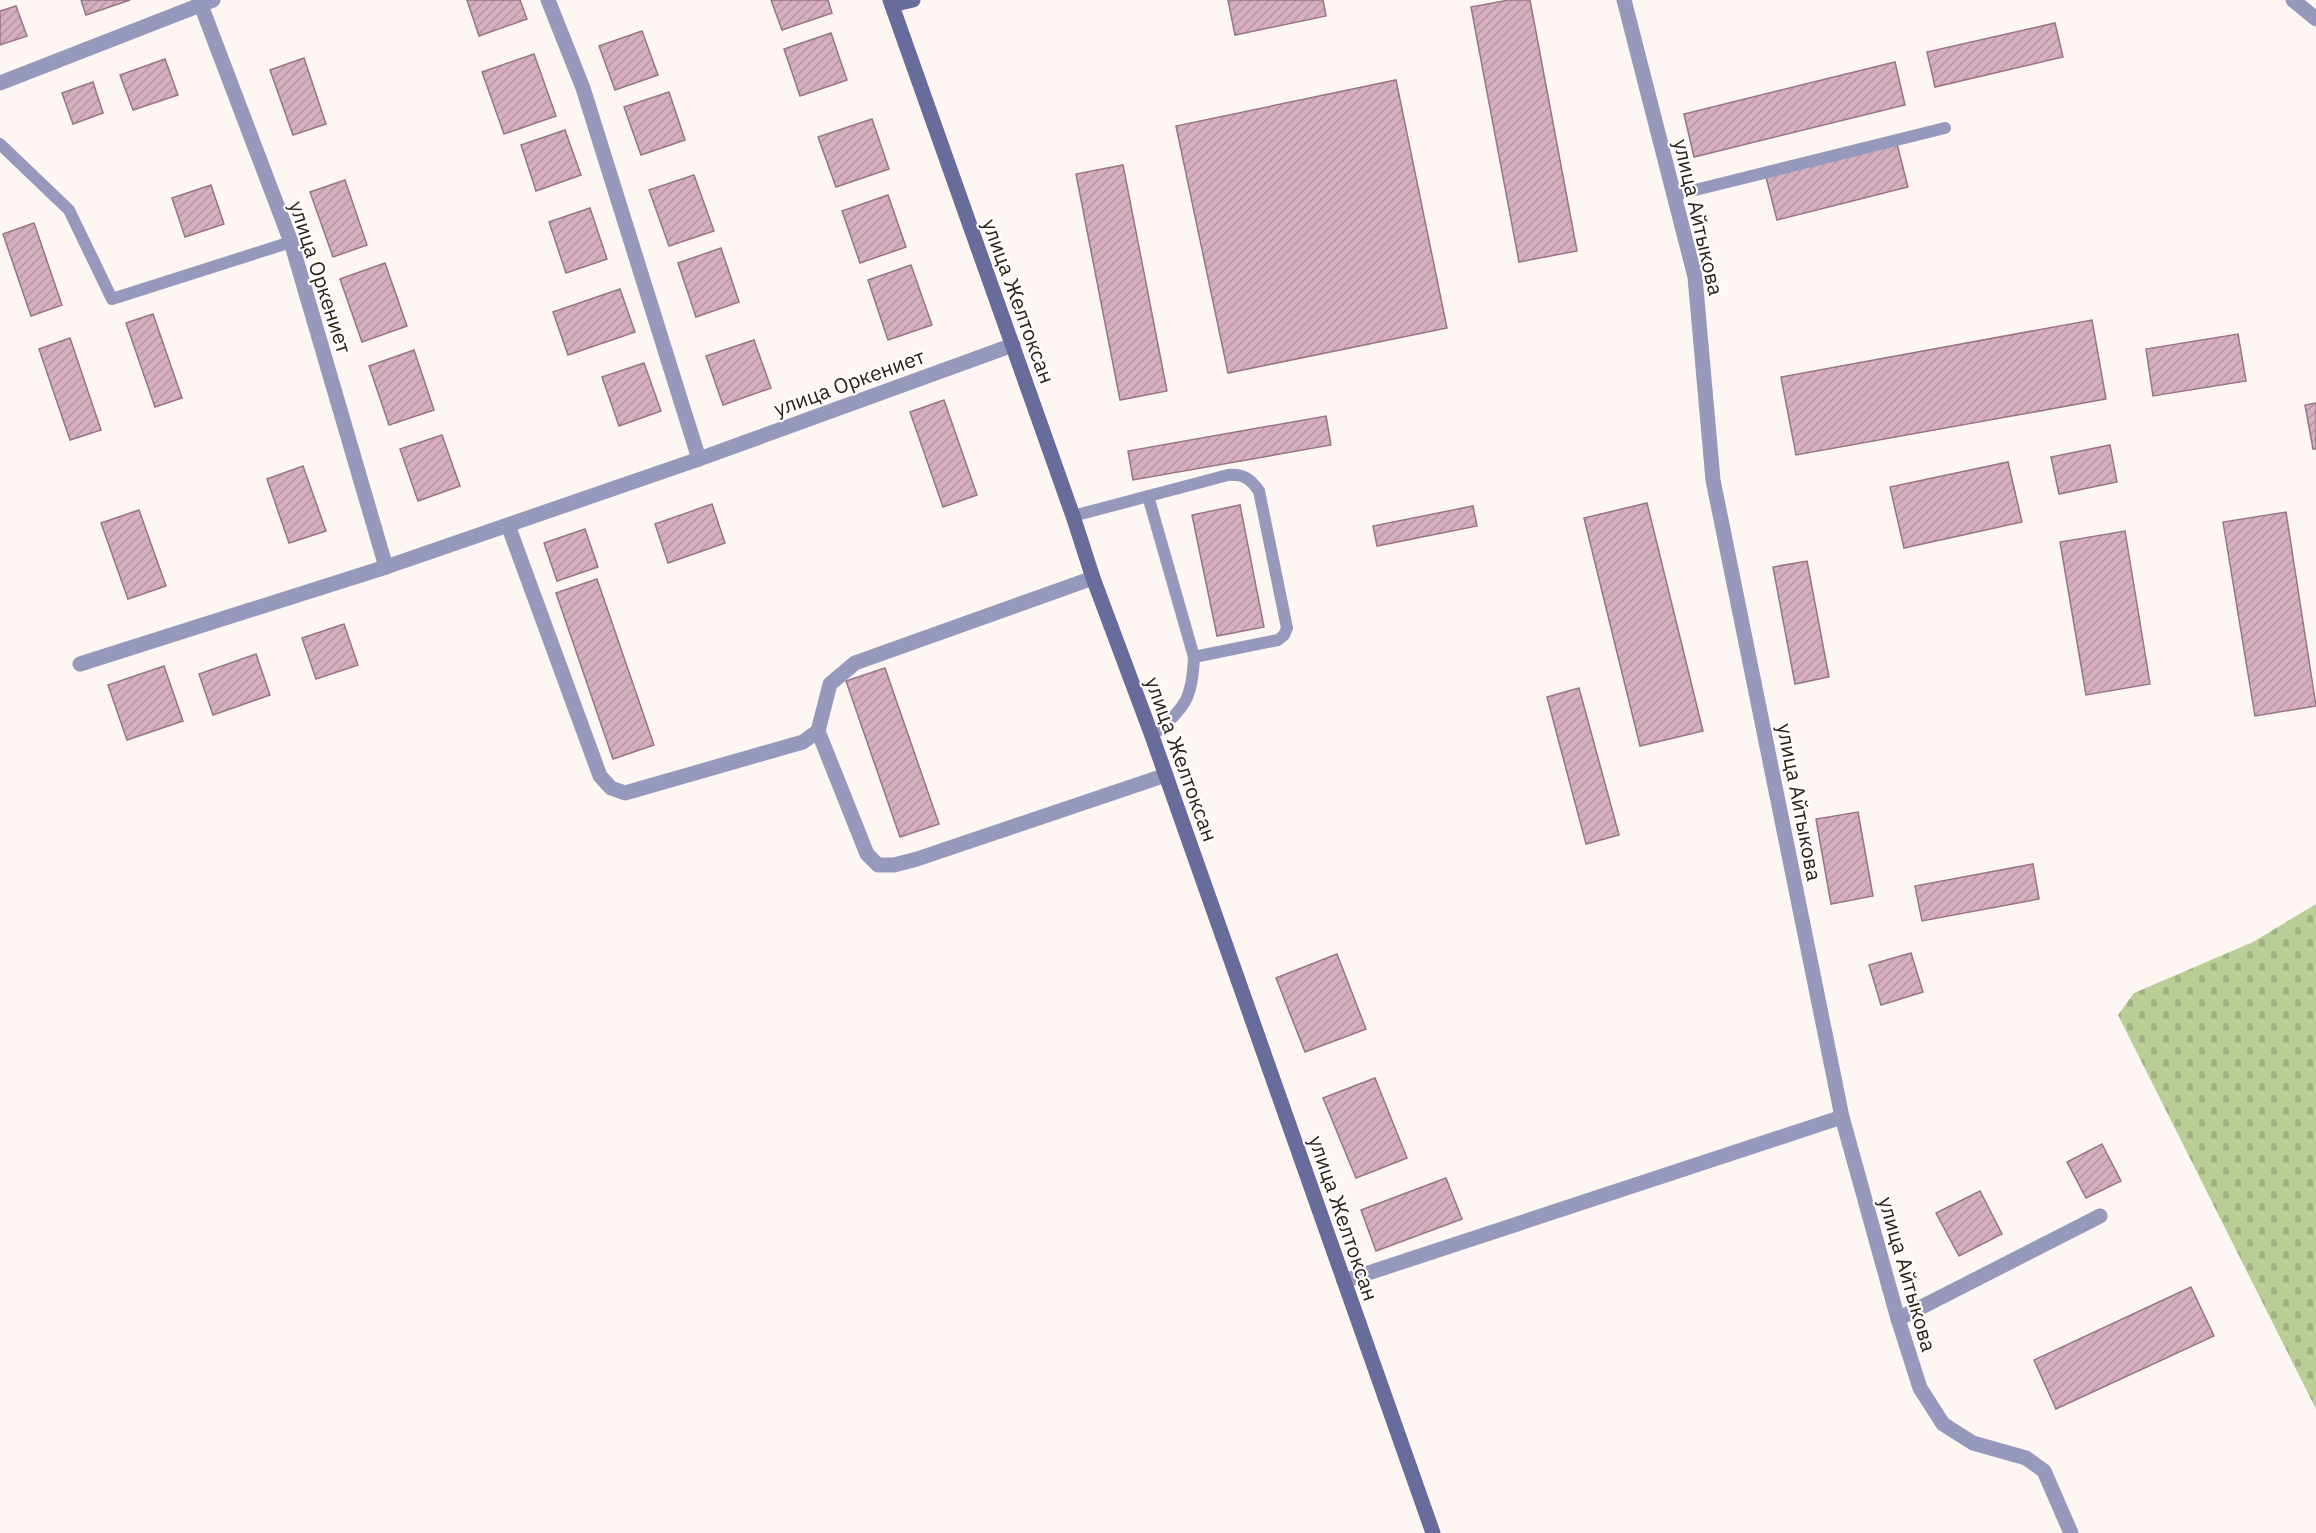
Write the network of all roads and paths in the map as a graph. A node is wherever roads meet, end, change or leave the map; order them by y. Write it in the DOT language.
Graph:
graph roads {
  1 [pos="548,0"];
  2 [pos="913,0"];
  3 [pos="1624,0"];
  4 [pos="2293,0"];
  5 [pos="204,1"];
  6 [pos="891,3"];
  7 [pos="2316,19"];
  8 [pos="0,83"];
  9 [pos="1945,128"];
  10 [pos="0,144"];
  11 [pos="1675,195"];
  12 [pos="291,242"];
  13 [pos="1013,345"];
  14 [pos="699,459"];
  15 [pos="1148,496"];
  16 [pos="1073,516"];
  17 [pos="508,525"];
  18 [pos="386,567"];
  19 [pos="1093,578"];
  20 [pos="1194,657"];
  21 [pos="80,664"];
  22 [pos="818,731"];
  23 [pos="1152,736"];
  24 [pos="1166,775"];
  25 [pos="1842,1117"];
  26 [pos="2100,1216"];
  27 [pos="1344,1281"];
  28 [pos="1898,1319"];
  29 [pos="1433,1533"];
  30 [pos="2071,1533"];
  1 -- 14 [label="street"];
  2 -- 6 [label="street"];
  3 -- 11 [label="street, улица Айтыкова"];
  4 -- 7 [label="street"];
  5 -- 8 [label="street, улица Оркениет"];
  5 -- 12 [label="street, улица Оркениет"];
  6 -- 13 [label="street, улица Желтоксан"];
  9 -- 11 [label="lane"];
  10 -- 12 [label="lane"];
  11 -- 25 [label="street, улица Айтыкова"];
  12 -- 18 [label="street, улица Оркениет"];
  13 -- 14 [label="street, улица Оркениет"];
  13 -- 16 [label="street, улица Желтоксан"];
  14 -- 17 [label="street, улица Оркениет"];
  15 -- 16 [label="lane"];
  15 -- 20 [label="lane"];
  15 -- 20 [label="lane"];
  16 -- 19 [label="street, улица Желтоксан"];
  17 -- 18 [label="street, улица Оркениет"];
  17 -- 22 [label="street"];
  18 -- 21 [label="street, улица Оркениет"];
  19 -- 22 [label="street"];
  19 -- 23 [label="street, улица Желтоксан"];
  20 -- 23 [label="lane"];
  22 -- 24 [label="street"];
  23 -- 24 [label="street, улица Желтоксан"];
  24 -- 27 [label="street, улица Желтоксан"];
  25 -- 27 [label="street"];
  25 -- 28 [label="street, улица Айтыкова"];
  26 -- 28 [label="street"];
  27 -- 29 [label="street, улица Желтоксан"];
  28 -- 30 [label="street, улица Айтыкова"];
}
